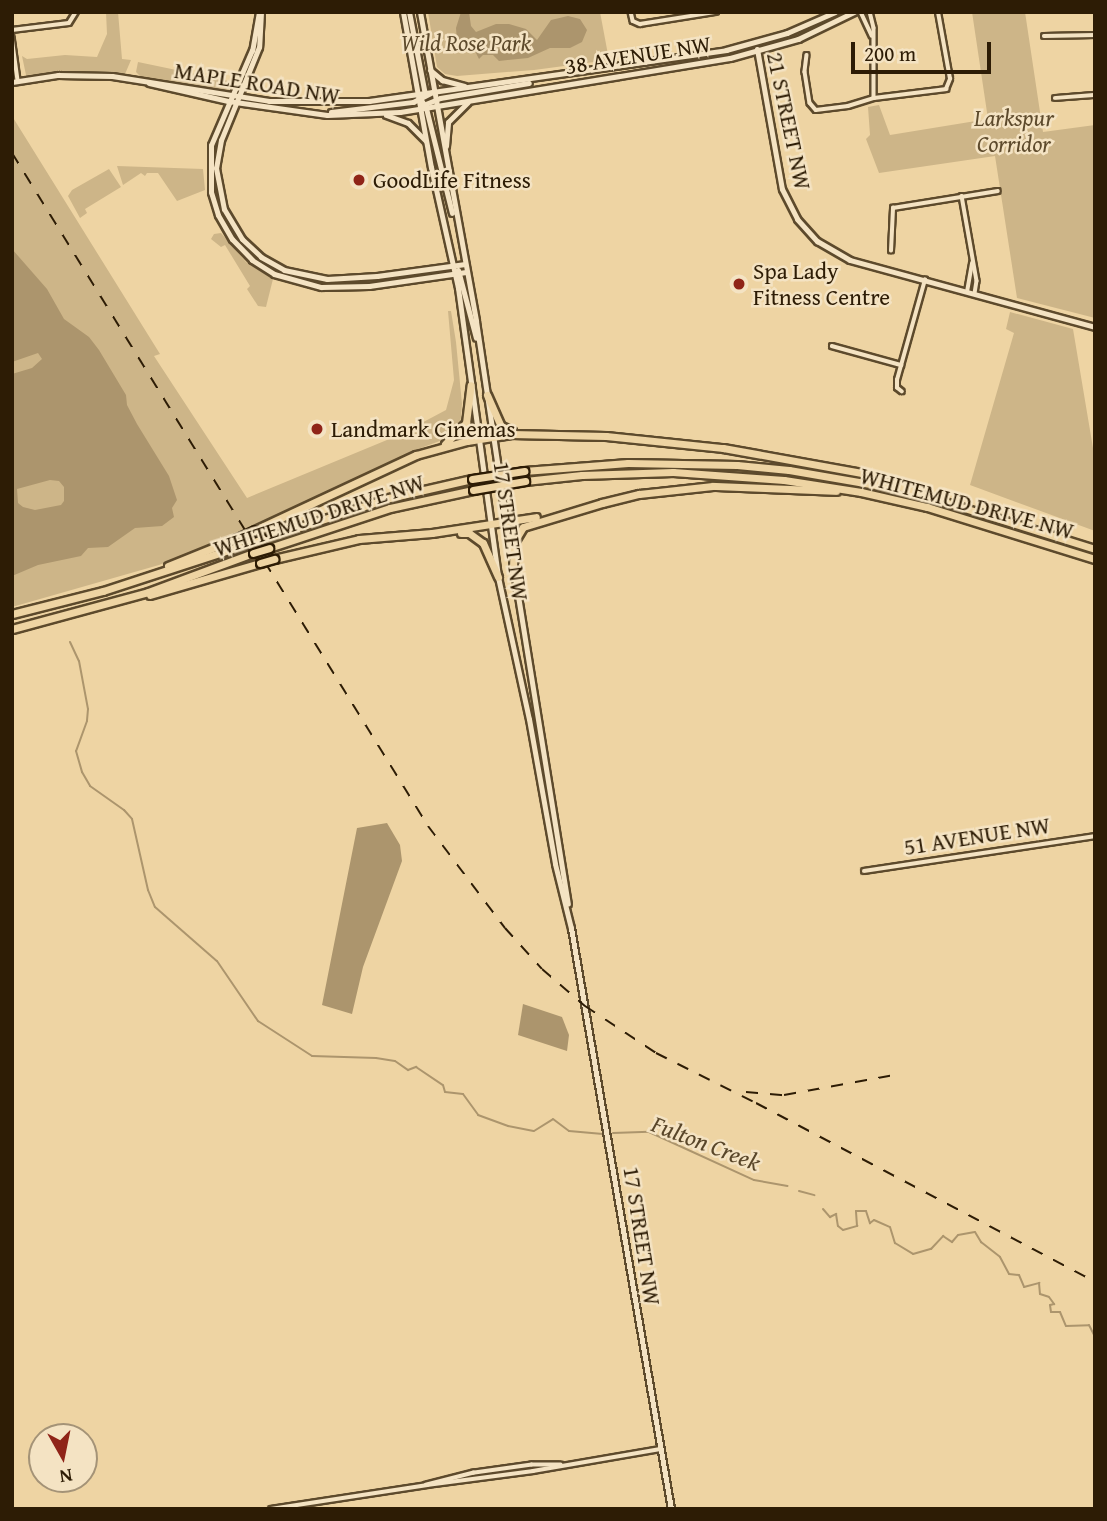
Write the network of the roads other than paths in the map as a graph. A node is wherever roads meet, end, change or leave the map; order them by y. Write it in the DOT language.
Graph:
graph roads {
  1 [pos="76,12"];
  2 [pos="260,12"];
  3 [pos="406,12"];
  4 [pos="420,12"];
  5 [pos="631,12"];
  6 [pos="716,12"];
  7 [pos="835,12"];
  8 [pos="854,12"];
  9 [pos="861,12"];
  10 [pos="870,12"];
  11 [pos="938,12"];
  12 [pos="12,30"];
  13 [pos="1095,35"];
  14 [pos="1044,36"];
  15 [pos="12,37"];
  16 [pos="873,37"];
  17 [pos="755,43"];
  18 [pos="758,52"];
  19 [pos="807,55"];
  20 [pos="430,70"];
  21 [pos="552,77"];
  22 [pos="15,81"];
  23 [pos="467,87"];
  24 [pos="434,92"];
  25 [pos="1095,95"];
  26 [pos="874,98"];
  27 [pos="1055,98"];
  28 [pos="233,99"];
  29 [pos="474,100"];
  30 [pos="426,101"];
  31 [pos="310,113"];
  32 [pos="383,114"];
  33 [pos="426,142"];
  34 [pos="445,157"];
  35 [pos="998,191"];
  36 [pos="962,196"];
  37 [pos="459,236"];
  38 [pos="891,251"];
  39 [pos="972,261"];
  40 [pos="464,264"];
  41 [pos="453,265"];
  42 [pos="460,273"];
  43 [pos="925,280"];
  44 [pos="967,292"];
  45 [pos="975,294"];
  46 [pos="1095,327"];
  47 [pos="832,346"];
  48 [pos="901,365"];
  49 [pos="471,385"];
  50 [pos="902,392"];
  51 [pos="487,395"];
  52 [pos="527,433"];
  53 [pos="493,436"];
  54 [pos="479,439"];
  55 [pos="442,447"];
  56 [pos="861,492"];
  57 [pos="930,497"];
  58 [pos="602,503"];
  59 [pos="506,523"];
  60 [pos="492,525"];
  61 [pos="432,533"];
  62 [pos="1095,549"];
  63 [pos="1095,559"];
  64 [pos="513,568"];
  65 [pos="498,577"];
  66 [pos="103,591"];
  67 [pos="105,605"];
  68 [pos="12,614"];
  69 [pos="12,629"];
  70 [pos="1095,836"];
  71 [pos="864,871"];
  72 [pos="571,928"];
  73 [pos="660,1449"];
  74 [pos="271,1509"];
  75 [pos="671,1509"];
  1 -- 12 [label="street"];
  2 -- 28 [label="main road"];
  3 -- 30 [label="main road"];
  4 -- 20 [label="main road"];
  5 -- 6 [label="street"];
  7 -- 17 [label="main road, 38 AVENUE NW"];
  8 -- 18 [label="main road, 38 AVENUE NW"];
  9 -- 16 [label="street"];
  10 -- 16 [label="street"];
  11 -- 26 [label="street"];
  13 -- 14 [label="street"];
  15 -- 22 [label="street"];
  16 -- 26 [label="street"];
  17 -- 18 [label="main road, 21 STREET NW"];
  17 -- 21 [label="main road, 38 AVENUE NW"];
  18 -- 29 [label="main road, 38 AVENUE NW"];
  18 -- 43 [label="main road, 21 STREET NW"];
  19 -- 26 [label="street"];
  20 -- 23 [label="main road"];
  20 -- 24 [label="main road"];
  21 -- 23 [label="main road, 38 AVENUE NW"];
  21 -- 30 [label="main road"];
  22 -- 28 [label="main road, MAPLE ROAD NW"];
  23 -- 24 [label="main road, 38 AVENUE NW"];
  24 -- 30 [label="main road, 38 AVENUE NW"];
  25 -- 27 [label="street"];
  28 -- 30 [label="main road, MAPLE ROAD NW"];
  28 -- 31 [label="main road, MAPLE ROAD NW"];
  28 -- 41 [label="main road"];
  28 -- 42 [label="main road"];
  29 -- 30 [label="main road, 38 AVENUE NW"];
  29 -- 34 [label="main road"];
  30 -- 31 [label="main road"];
  30 -- 32 [label="main road, MAPLE ROAD NW"];
  30 -- 33 [label="main road, 17 STREET NW"];
  30 -- 34 [label="main road, 17 STREET NW"];
  30 -- 37 [label="main road"];
  31 -- 32 [label="main road, MAPLE ROAD NW"];
  32 -- 33 [label="main road"];
  33 -- 41 [label="main road, 17 STREET NW"];
  34 -- 37 [label="main road, 17 STREET NW"];
  35 -- 36 [label="street"];
  36 -- 38 [label="street"];
  36 -- 39 [label="street"];
  37 -- 40 [label="main road, 17 STREET NW"];
  39 -- 44 [label="street"];
  39 -- 45 [label="street"];
  40 -- 41 [label="main road"];
  40 -- 42 [label="main road, 17 STREET NW"];
  41 -- 42 [label="main road, 17 STREET NW"];
  42 -- 49 [label="main road, 17 STREET NW"];
  42 -- 51 [label="main road, 17 STREET NW"];
  43 -- 44 [label="main road, 21 STREET NW"];
  43 -- 48 [label="street"];
  44 -- 45 [label="main road, 21 STREET NW"];
  45 -- 46 [label="main road, 21 STREET NW"];
  47 -- 48 [label="street"];
  48 -- 50 [label="street"];
  49 -- 54 [label="main road, 17 STREET NW"];
  49 -- 55 [label="highway"];
  51 -- 52 [label="highway"];
  51 -- 53 [label="main road, 17 STREET NW"];
  52 -- 53 [label="highway"];
  52 -- 57 [label="highway"];
  53 -- 54 [label="highway"];
  53 -- 59 [label="main road, 17 STREET NW"];
  54 -- 55 [label="highway"];
  54 -- 60 [label="main road, 17 STREET NW"];
  55 -- 66 [label="highway, bridge"];
  56 -- 58 [label="highway"];
  56 -- 63 [label="highway, WHITEMUD DRIVE NW"];
  56 -- 67 [label="highway, WHITEMUD DRIVE NW, bridge"];
  57 -- 62 [label="highway, WHITEMUD DRIVE NW"];
  57 -- 66 [label="highway, WHITEMUD DRIVE NW, bridge"];
  58 -- 59 [label="highway"];
  58 -- 64 [label="highway"];
  59 -- 60 [label="highway"];
  59 -- 64 [label="main road, 17 STREET NW"];
  60 -- 61 [label="highway"];
  60 -- 65 [label="main road, 17 STREET NW"];
  61 -- 65 [label="highway"];
  61 -- 67 [label="highway, bridge"];
  64 -- 72 [label="main road, 17 STREET NW"];
  65 -- 72 [label="main road, 17 STREET NW"];
  66 -- 68 [label="highway, WHITEMUD DRIVE NW"];
  67 -- 69 [label="highway, WHITEMUD DRIVE NW"];
  70 -- 71 [label="street, 51 AVENUE NW"];
  72 -- 73 [label="main road, 17 STREET NW"];
  73 -- 74 [label="street"];
  73 -- 75 [label="main road, 17 STREET NW"];
}
